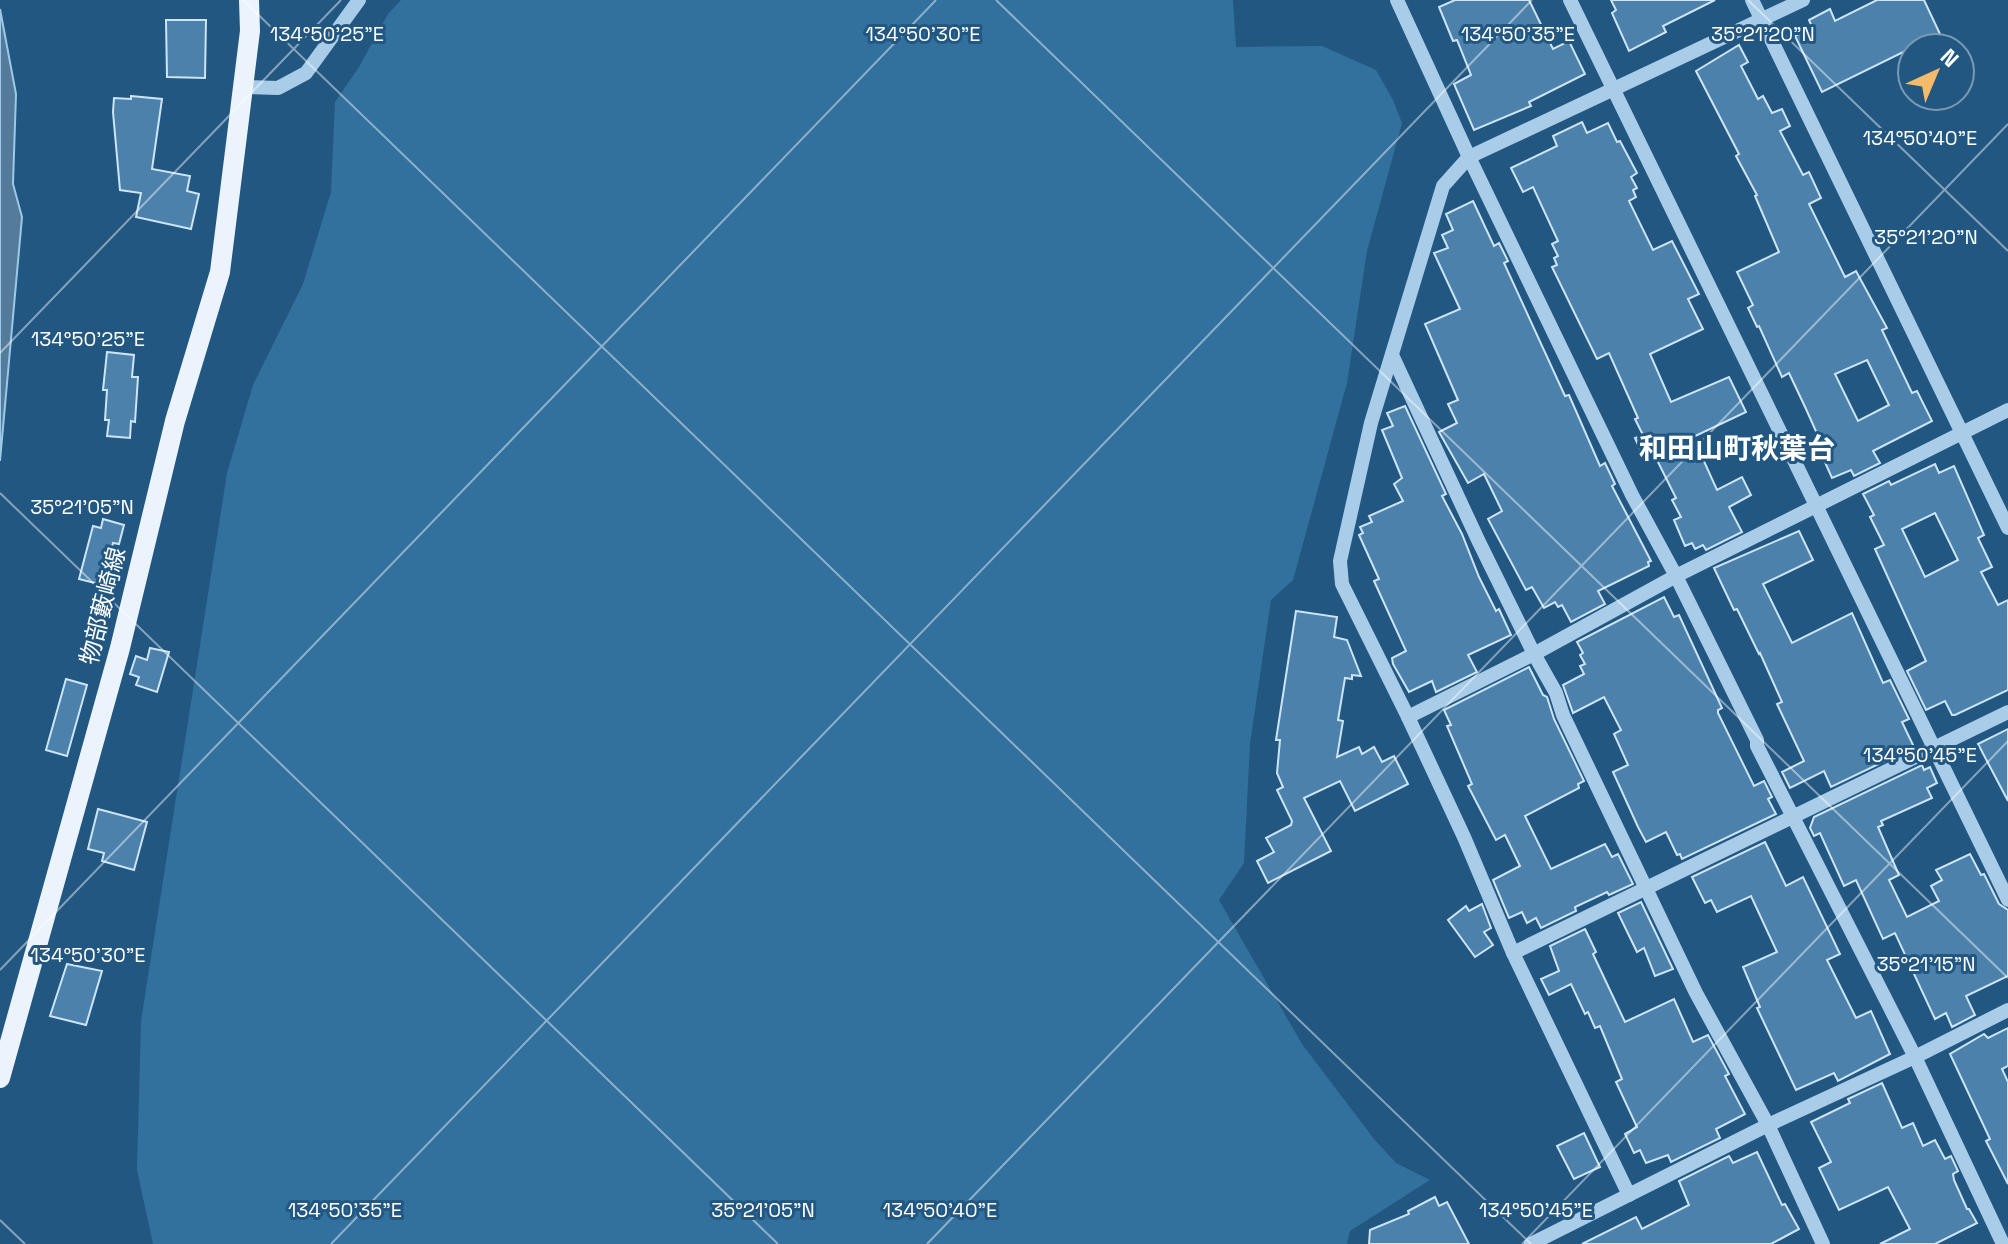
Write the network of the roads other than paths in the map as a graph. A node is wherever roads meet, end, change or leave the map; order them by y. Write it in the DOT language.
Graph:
graph roads {
  1 [pos="249,0"];
  2 [pos="359,0"];
  3 [pos="1397,0"];
  4 [pos="1570,0"];
  5 [pos="1752,0"];
  6 [pos="1803,0"];
  7 [pos="1761,20"];
  8 [pos="243,87"];
  9 [pos="1613,89"];
  10 [pos="1469,157"];
  11 [pos="1392,355"];
  12 [pos="2008,410"];
  13 [pos="1962,433"];
  14 [pos="1818,505"];
  15 [pos="2008,528"];
  16 [pos="1676,576"];
  17 [pos="1534,654"];
  18 [pos="2008,712"];
  19 [pos="1408,717"];
  20 [pos="1935,747"];
  21 [pos="1793,816"];
  22 [pos="1647,888"];
  23 [pos="2008,900"];
  24 [pos="1513,953"];
  25 [pos="2008,1010"];
  26 [pos="1915,1057"];
  27 [pos="0,1078"];
  28 [pos="1768,1125"];
  29 [pos="1629,1195"];
  30 [pos="1531,1244"];
  31 [pos="1823,1244"];
  32 [pos="2003,1244"];
  1 -- 8 [label="main road, 物部藪崎線"];
  2 -- 8 [label="street"];
  3 -- 10 [label="street"];
  4 -- 9 [label="street"];
  5 -- 7 [label="street"];
  6 -- 7 [label="street"];
  7 -- 9 [label="street"];
  7 -- 13 [label="street"];
  8 -- 27 [label="main road, 物部藪崎線"];
  9 -- 10 [label="street"];
  9 -- 14 [label="street"];
  10 -- 11 [label="street"];
  10 -- 16 [label="street"];
  11 -- 17 [label="street"];
  11 -- 19 [label="street"];
  12 -- 13 [label="street"];
  13 -- 14 [label="street"];
  13 -- 15 [label="street"];
  14 -- 16 [label="street"];
  14 -- 20 [label="street"];
  16 -- 17 [label="street"];
  16 -- 21 [label="street"];
  17 -- 19 [label="street"];
  17 -- 22 [label="street"];
  18 -- 20 [label="street"];
  19 -- 24 [label="street"];
  20 -- 21 [label="street"];
  20 -- 23 [label="street"];
  21 -- 22 [label="street"];
  21 -- 26 [label="street"];
  22 -- 24 [label="street"];
  22 -- 28 [label="street"];
  24 -- 29 [label="street"];
  25 -- 26 [label="street"];
  26 -- 28 [label="street"];
  26 -- 32 [label="street"];
  28 -- 29 [label="street"];
  28 -- 31 [label="street"];
  29 -- 30 [label="street"];
}
